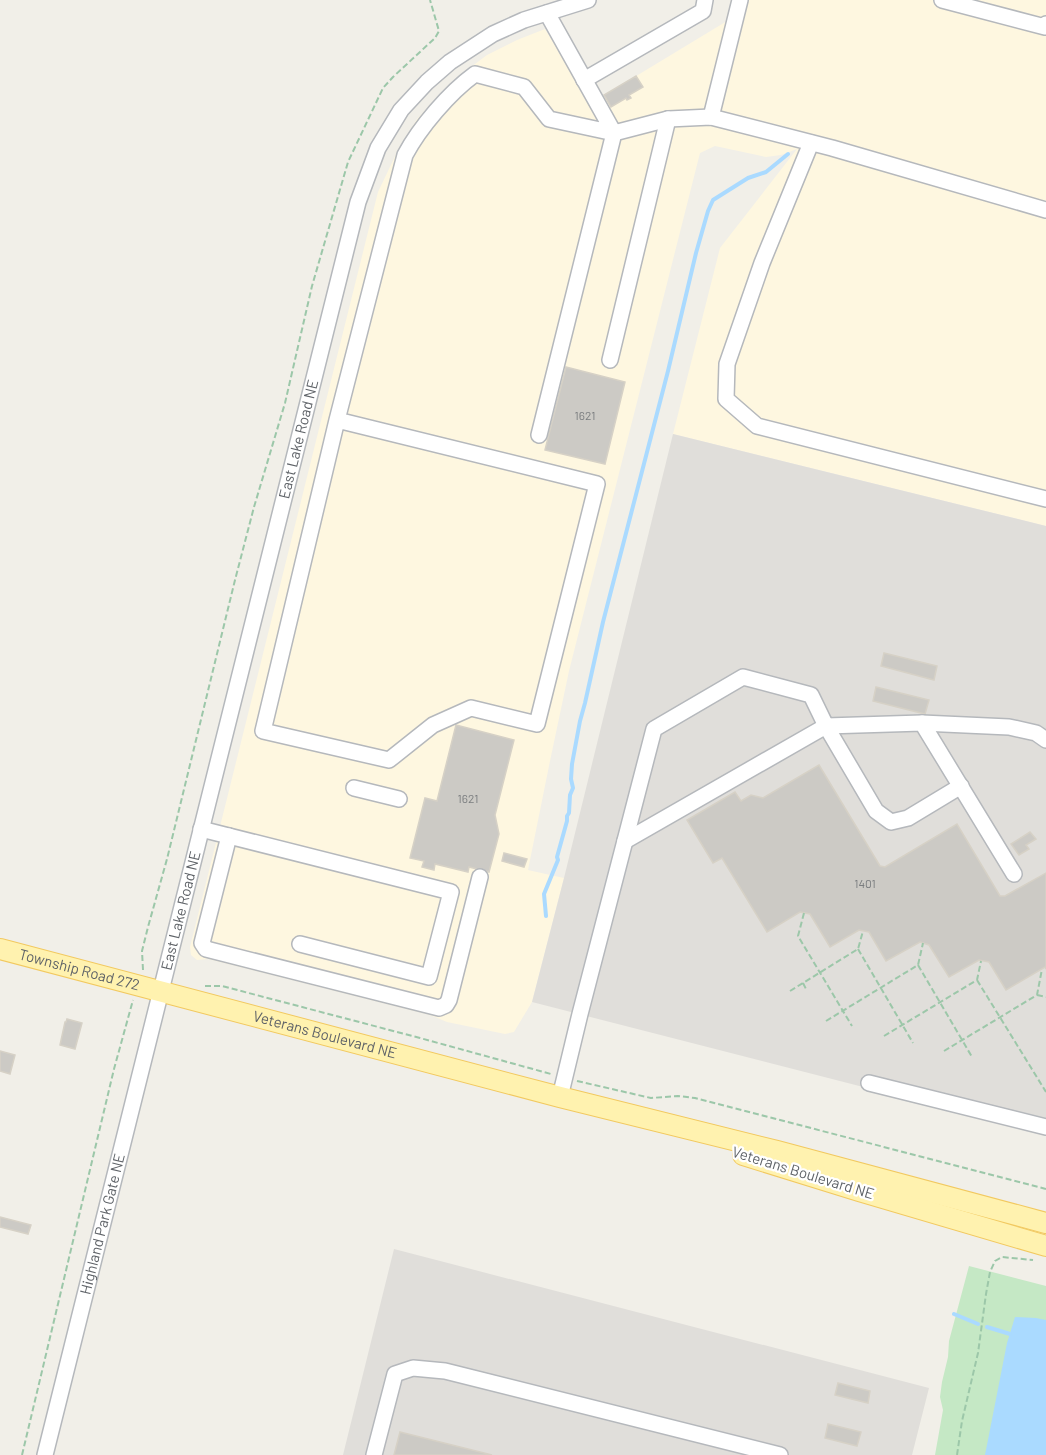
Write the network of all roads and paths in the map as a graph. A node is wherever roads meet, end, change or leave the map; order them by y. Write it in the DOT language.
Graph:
graph roads {
  1 [pos="430,0"];
  2 [pos="588,0"];
  3 [pos="705,0"];
  4 [pos="740,0"];
  5 [pos="942,0"];
  6 [pos="547,13"];
  7 [pos="1046,24"];
  8 [pos="584,80"];
  9 [pos="711,117"];
  10 [pos="668,119"];
  11 [pos="614,133"];
  12 [pos="811,143"];
  13 [pos="1046,210"];
  14 [pos="610,360"];
  15 [pos="337,420"];
  16 [pos="539,435"];
  17 [pos="1046,500"];
  18 [pos="922,723"];
  19 [pos="826,726"];
  20 [pos="1046,740"];
  21 [pos="961,786"];
  22 [pos="354,788"];
  23 [pos="399,799"];
  24 [pos="201,829"];
  25 [pos="229,836"];
  26 [pos="625,841"];
  27 [pos="1014,874"];
  28 [pos="480,877"];
  29 [pos="804,913"];
  30 [pos="863,931"];
  31 [pos="923,943"];
  32 [pos="300,945"];
  33 [pos="0,949"];
  34 [pos="858,949"];
  35 [pos="981,961"];
  36 [pos="918,965"];
  37 [pos="1042,969"];
  38 [pos="143,970"];
  39 [pos="820,972"];
  40 [pos="976,980"];
  41 [pos="803,982"];
  42 [pos="203,986"];
  43 [pos="880,988"];
  44 [pos="806,989"];
  45 [pos="160,991"];
  46 [pos="790,991"];
  47 [pos="1036,995"];
  48 [pos="1046,997"];
  49 [pos="940,1003"];
  50 [pos="129,1011"];
  51 [pos="843,1011"];
  52 [pos="1000,1017"];
  53 [pos="826,1021"];
  54 [pos="903,1025"];
  55 [pos="852,1026"];
  56 [pos="884,1036"];
  57 [pos="962,1040"];
  58 [pos="913,1043"];
  59 [pos="944,1051"];
  60 [pos="972,1057"];
  61 [pos="868,1083"];
  62 [pos="562,1087"];
  63 [pos="1046,1092"];
  64 [pos="1046,1127"];
  65 [pos="1046,1189"];
  66 [pos="1046,1222"];
  67 [pos="1042,1254"];
  68 [pos="22,1455"];
  69 [pos="45,1455"];
  70 [pos="374,1455"];
  71 [pos="780,1455"];
  72 [pos="957,1455"];
  1 -- 38 [label="path"];
  2 -- 6 [label="street, East Lake Road NE"];
  3 -- 8 [label="street"];
  4 -- 9 [label="street"];
  5 -- 7 [label="street"];
  6 -- 8 [label="street"];
  6 -- 24 [label="street, East Lake Road NE"];
  8 -- 11 [label="street"];
  9 -- 10 [label="street"];
  9 -- 12 [label="street"];
  10 -- 11 [label="street"];
  10 -- 14 [label="street"];
  11 -- 15 [label="street"];
  11 -- 16 [label="street"];
  12 -- 13 [label="street"];
  12 -- 17 [label="street"];
  15 -- 15 [label="street"];
  18 -- 19 [label="street"];
  18 -- 20 [label="street"];
  18 -- 21 [label="street"];
  19 -- 21 [label="street"];
  19 -- 26 [label="street"];
  19 -- 26 [label="street"];
  21 -- 27 [label="street"];
  22 -- 23 [label="street"];
  24 -- 25 [label="street"];
  24 -- 45 [label="street, East Lake Road NE"];
  25 -- 28 [label="street"];
  25 -- 32 [label="street"];
  26 -- 62 [label="street"];
  29 -- 39 [label="path"];
  30 -- 34 [label="path"];
  31 -- 36 [label="path"];
  33 -- 45 [label="main road, Township Road 272"];
  34 -- 39 [label="path"];
  34 -- 43 [label="path"];
  35 -- 40 [label="path"];
  36 -- 43 [label="path"];
  36 -- 49 [label="path"];
  37 -- 47 [label="path"];
  39 -- 41 [label="path"];
  39 -- 51 [label="path"];
  40 -- 49 [label="path"];
  40 -- 52 [label="path"];
  41 -- 44 [label="path"];
  41 -- 46 [label="path"];
  42 -- 62 [label="path"];
  43 -- 51 [label="path"];
  43 -- 54 [label="path"];
  45 -- 62 [label="main road, Veterans Boulevard NE"];
  45 -- 69 [label="street, Highland Park Gate NE"];
  47 -- 48 [label="path"];
  47 -- 52 [label="path"];
  49 -- 54 [label="path"];
  49 -- 57 [label="path"];
  50 -- 68 [label="path"];
  51 -- 53 [label="path"];
  51 -- 55 [label="path"];
  52 -- 57 [label="path"];
  52 -- 63 [label="path"];
  54 -- 56 [label="path"];
  54 -- 58 [label="path"];
  57 -- 59 [label="path"];
  57 -- 60 [label="path"];
  61 -- 64 [label="street"];
  62 -- 65 [label="path"];
  62 -- 66 [label="main road, Veterans Boulevard NE"];
  62 -- 67 [label="main road, Veterans Boulevard NE"];
  67 -- 72 [label="path"];
  70 -- 71 [label="street"];
}
